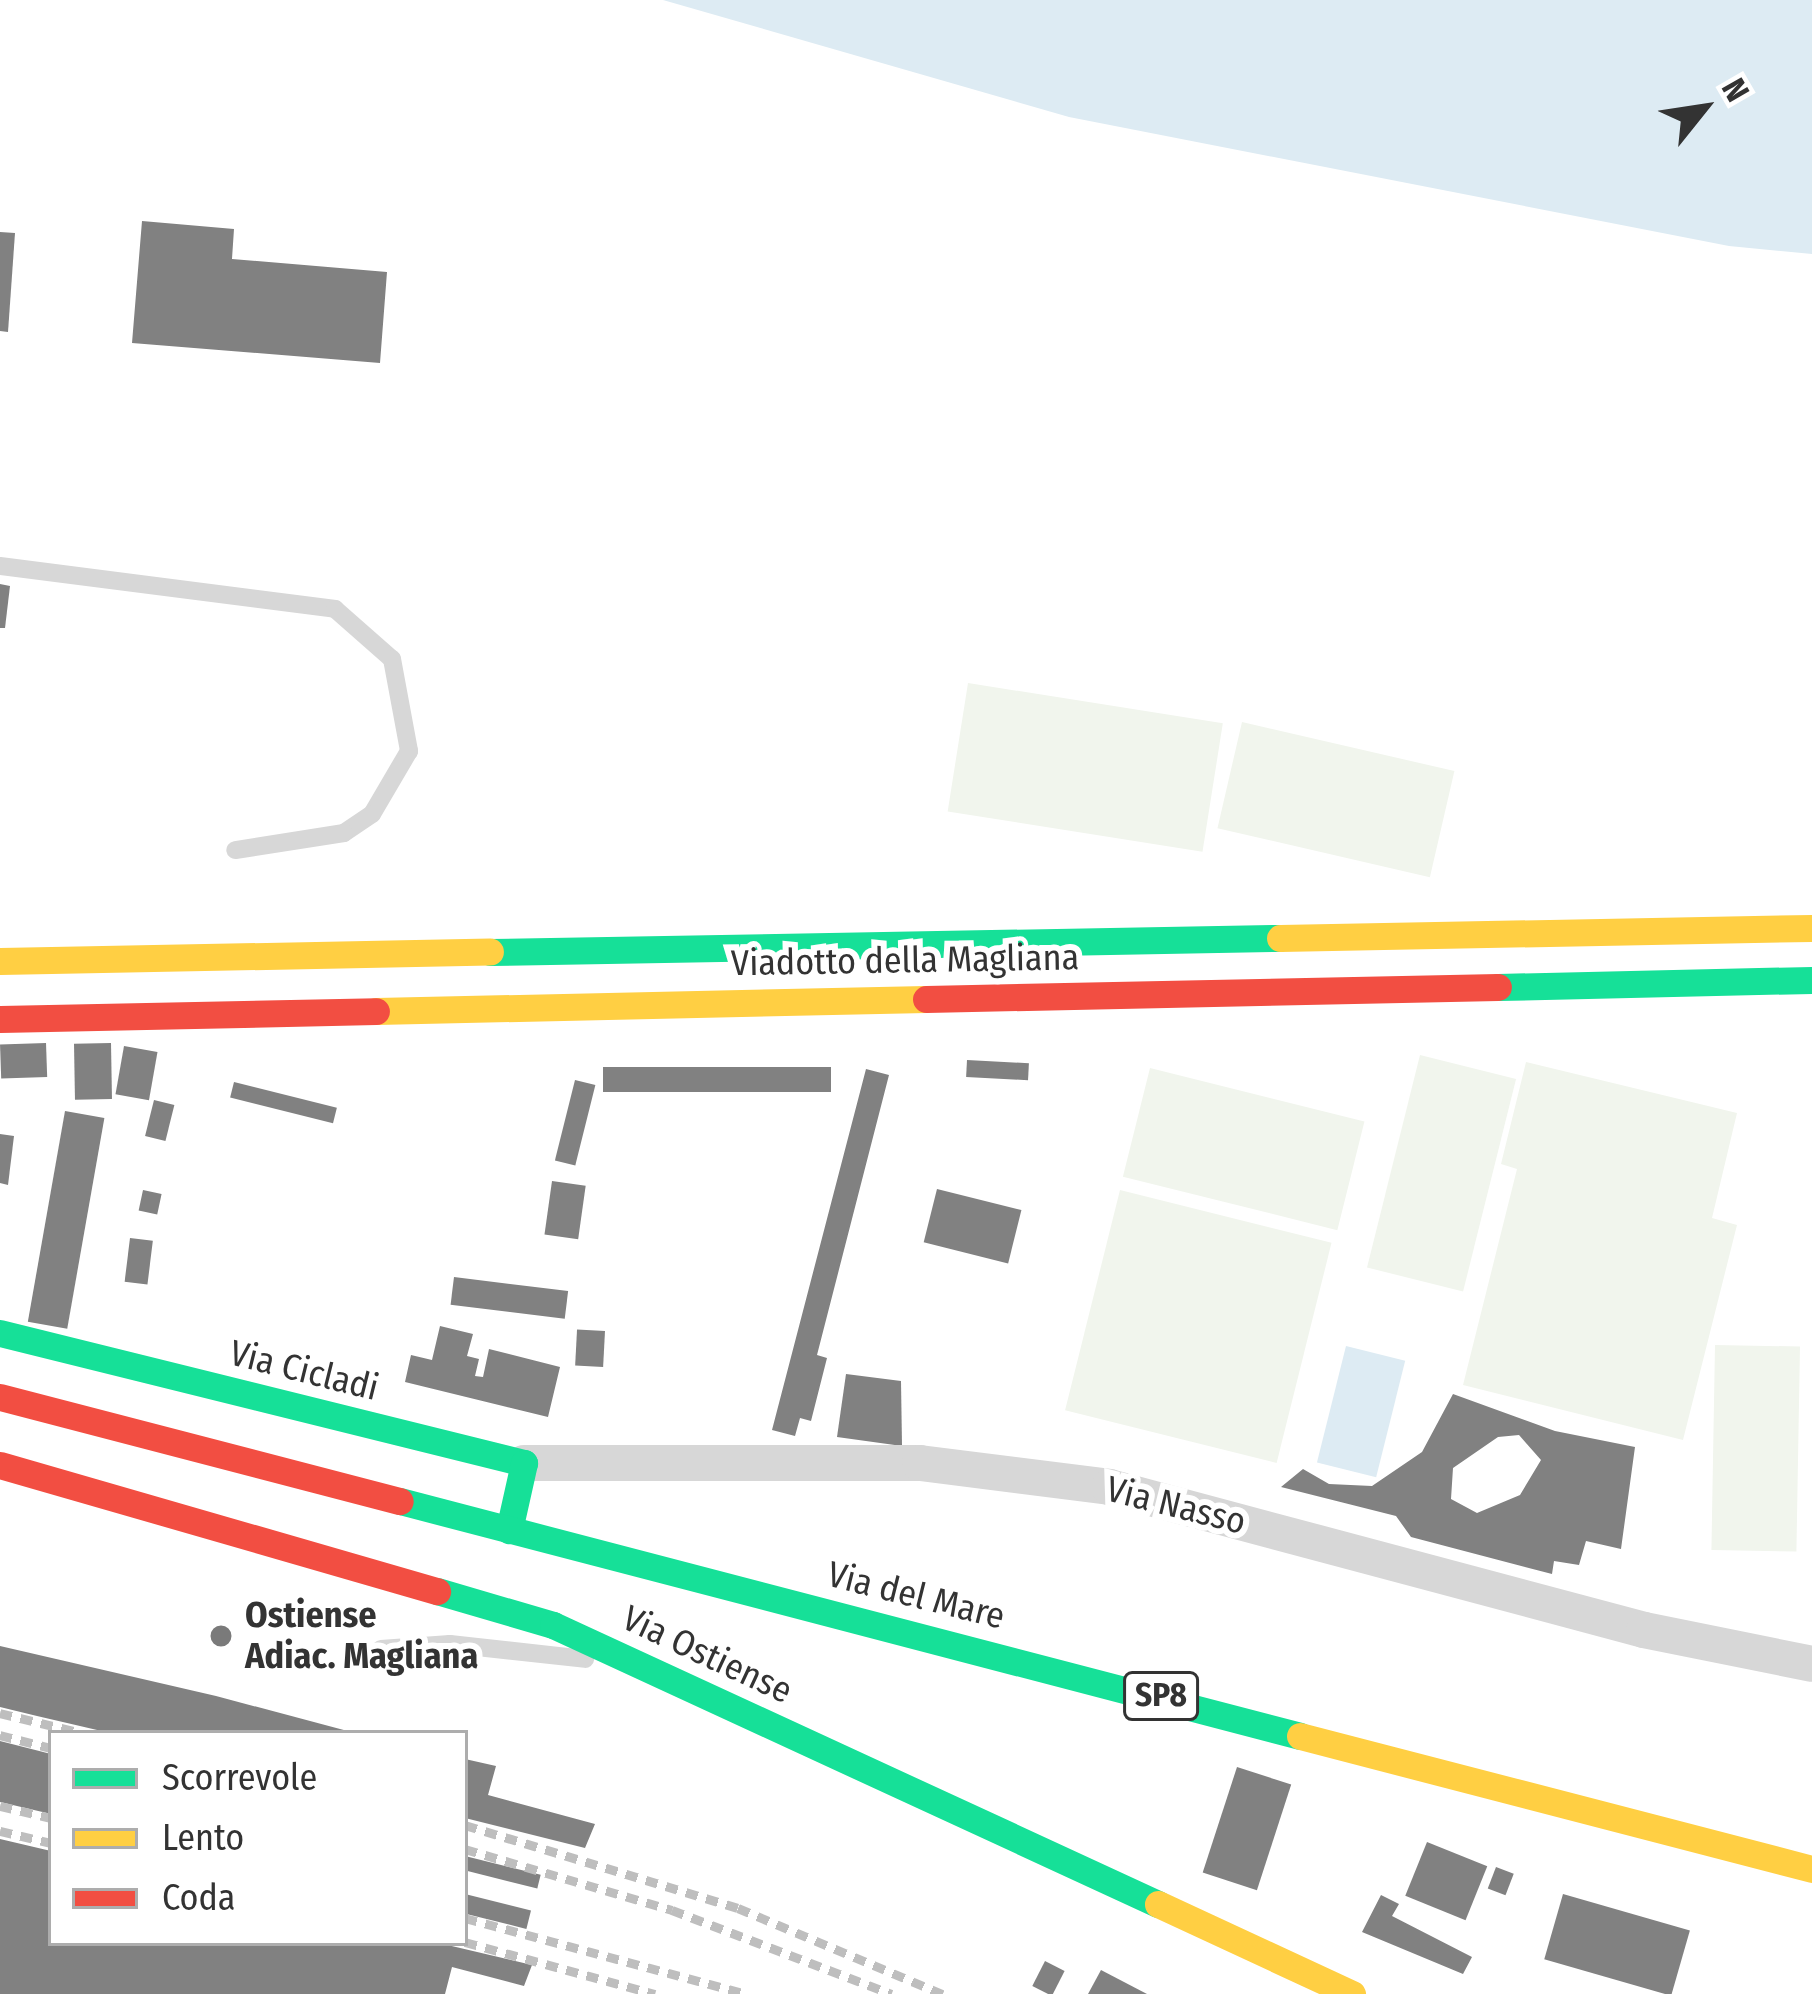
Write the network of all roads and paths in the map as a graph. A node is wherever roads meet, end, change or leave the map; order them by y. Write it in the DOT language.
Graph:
graph roads {
  1 [pos="0,566"];
  2 [pos="236,850"];
  3 [pos="1812,928"];
  4 [pos="0,961"];
  5 [pos="1812,980"];
  6 [pos="0,1019"];
  7 [pos="0,1334"];
  8 [pos="0,1397"];
  9 [pos="524,1463"];
  10 [pos="0,1465"];
  11 [pos="508,1530"];
  12 [pos="381,1649"];
  13 [pos="1812,1664"];
  14 [pos="647,1666"];
  15 [pos="1812,1869"];
  16 [pos="1352,1994"];
  1 -- 2 [label="lane"];
  3 -- 4 [label="main road, Viadotto della Magliana"];
  5 -- 6 [label="main road, Viadotto della Magliana"];
  7 -- 9 [label="main road, Via Cicladi"];
  8 -- 11 [label="main road, Via del Mare / SP8"];
  9 -- 11 [label="main road"];
  9 -- 13 [label="street, Via Nasso"];
  10 -- 14 [label="main road, Via Ostiense"];
  11 -- 15 [label="main road, Via del Mare / SP8"];
  12 -- 14 [label="lane"];
  14 -- 16 [label="main road, Via Ostiense"];
}
